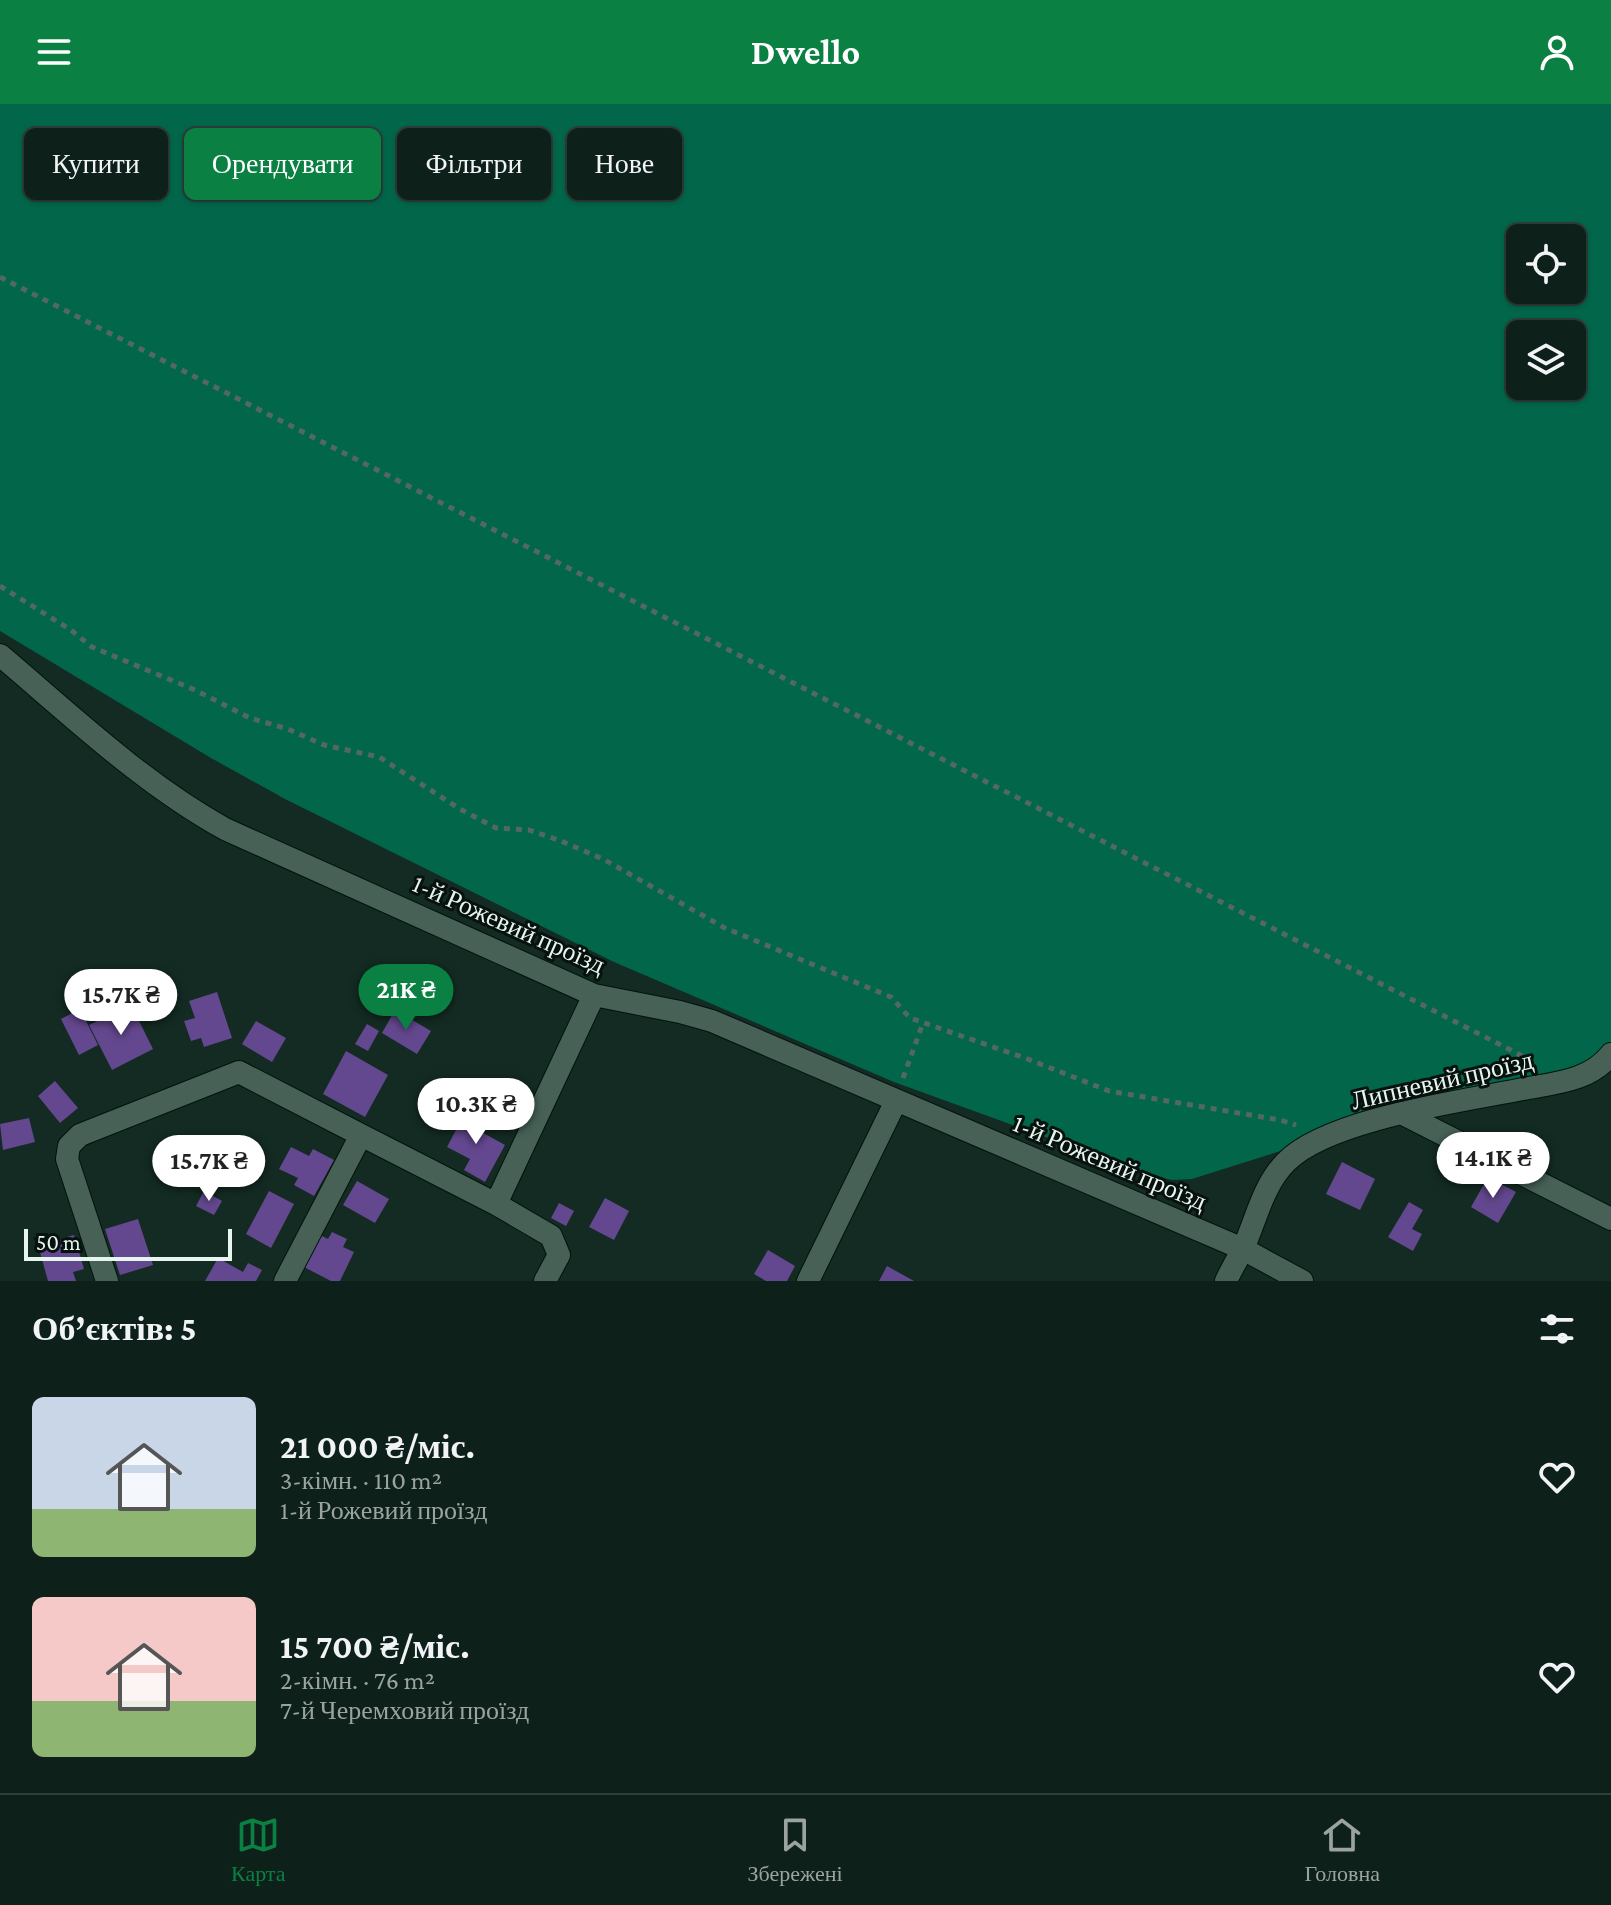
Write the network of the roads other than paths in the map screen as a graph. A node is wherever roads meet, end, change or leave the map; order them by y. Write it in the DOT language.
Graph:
graph roads {
  1 [pos="0,655"];
  2 [pos="594,995"];
  3 [pos="1611,1054"];
  4 [pos="896,1101"];
  5 [pos="1401,1113"];
  6 [pos="361,1135"];
  7 [pos="496,1204"];
  8 [pos="1611,1219"];
  9 [pos="1243,1249"];
  10 [pos="107,1281"];
  11 [pos="285,1281"];
  12 [pos="545,1281"];
  13 [pos="808,1281"];
  14 [pos="1226,1281"];
  15 [pos="1302,1281"];
  1 -- 2 [label="street, 1-й Рожевий проїзд"];
  2 -- 4 [label="street, 1-й Рожевий проїзд"];
  2 -- 7 [label="street"];
  3 -- 5 [label="street, Липневий проїзд"];
  4 -- 9 [label="street, 1-й Рожевий проїзд"];
  4 -- 13 [label="street"];
  5 -- 8 [label="street"];
  5 -- 9 [label="street, Липневий проїзд"];
  6 -- 7 [label="street"];
  6 -- 10 [label="street"];
  6 -- 11 [label="street"];
  7 -- 12 [label="street"];
  9 -- 14 [label="street, Липневий проїзд"];
  9 -- 15 [label="street, 1-й Рожевий проїзд"];
}
